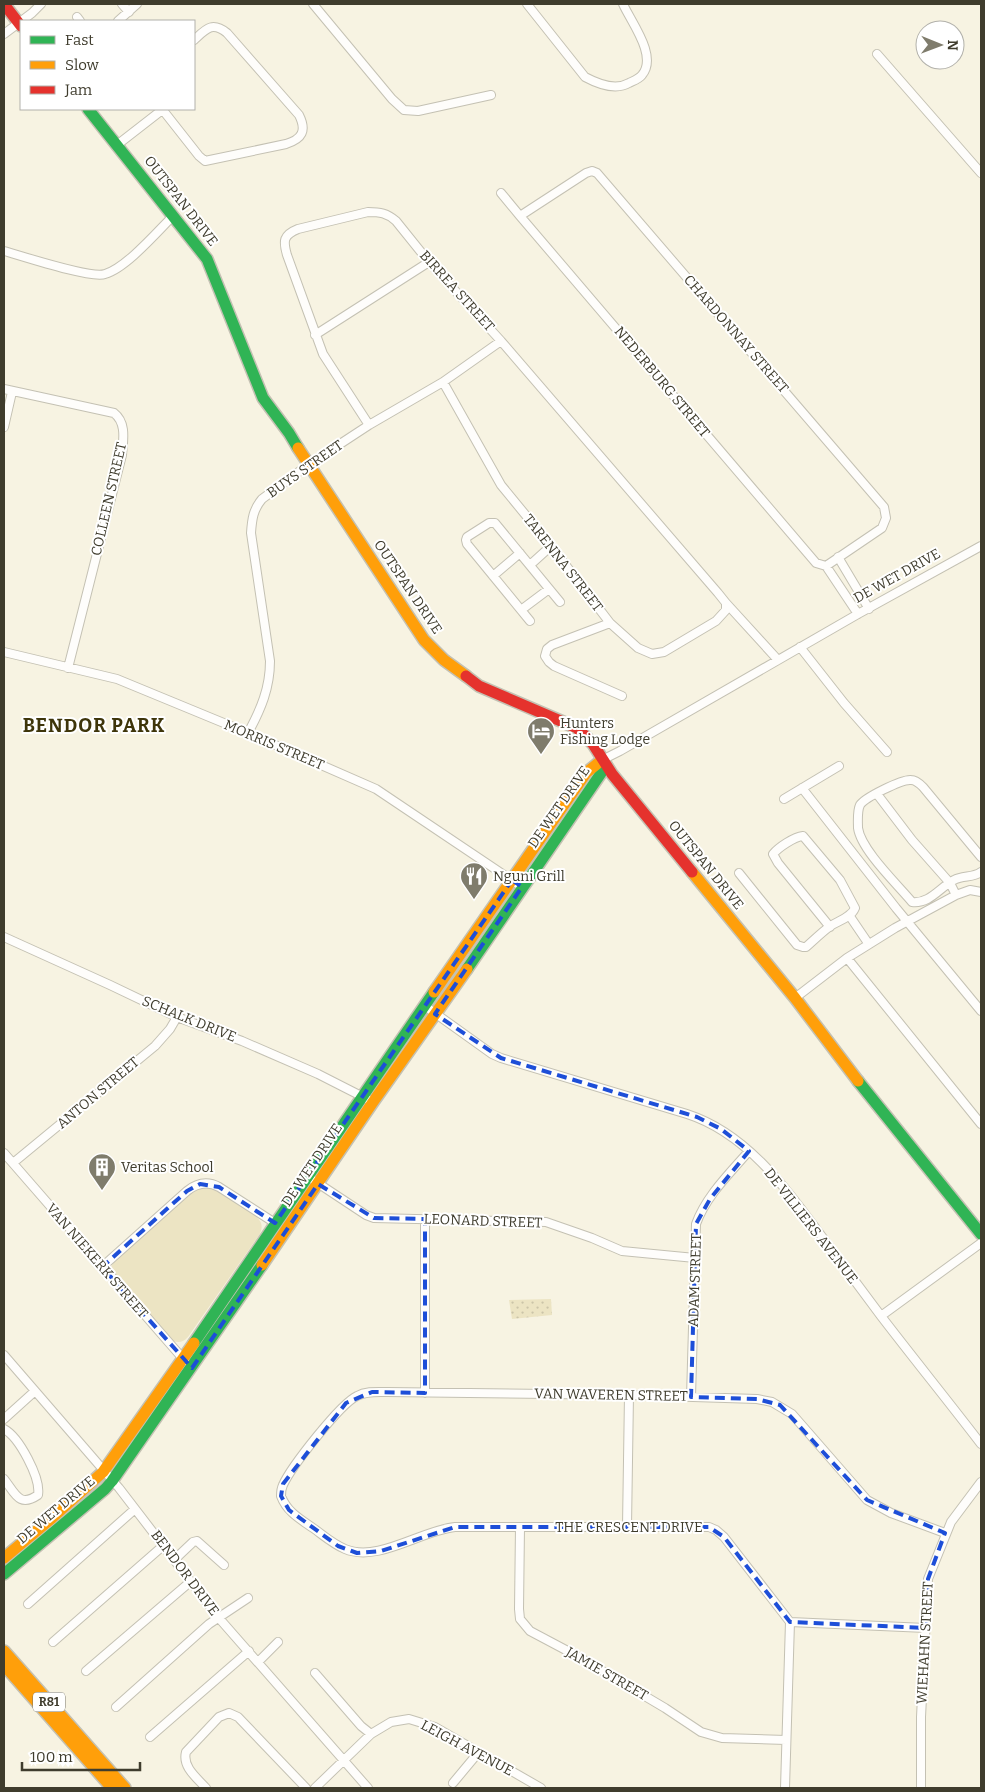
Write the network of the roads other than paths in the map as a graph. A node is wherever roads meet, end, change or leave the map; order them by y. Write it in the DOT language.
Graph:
graph roads {
  1 [pos="4,4"];
  2 [pos="41,4"];
  3 [pos="122,4"];
  4 [pos="137,4"];
  5 [pos="313,4"];
  6 [pos="527,4"];
  7 [pos="623,4"];
  8 [pos="130,12"];
  9 [pos="24,20"];
  10 [pos="119,20"];
  11 [pos="20,24"];
  12 [pos="4,34"];
  13 [pos="195,39"];
  14 [pos="877,54"];
  15 [pos="491,95"];
  16 [pos="89,110"];
  17 [pos="161,110"];
  18 [pos="163,110"];
  19 [pos="117,145"];
  20 [pos="981,173"];
  21 [pos="501,193"];
  22 [pos="173,216"];
  23 [pos="520,216"];
  24 [pos="4,251"];
  25 [pos="429,262"];
  26 [pos="315,335"];
  27 [pos="501,341"];
  28 [pos="443,382"];
  29 [pos="4,389"];
  30 [pos="12,392"];
  31 [pos="369,425"];
  32 [pos="4,427"];
  33 [pos="308,465"];
  34 [pos="551,546"];
  35 [pos="981,546"];
  36 [pos="520,553"];
  37 [pos="838,557"];
  38 [pos="530,565"];
  39 [pos="826,566"];
  40 [pos="494,576"];
  41 [pos="549,589"];
  42 [pos="560,602"];
  43 [pos="726,606"];
  44 [pos="869,609"];
  45 [pos="521,610"];
  46 [pos="858,614"];
  47 [pos="530,621"];
  48 [pos="610,623"];
  49 [pos="800,647"];
  50 [pos="4,652"];
  51 [pos="778,660"];
  52 [pos="68,668"];
  53 [pos="622,696"];
  54 [pos="248,733"];
  55 [pos="887,752"];
  56 [pos="604,763"];
  57 [pos="839,766"];
  58 [pos="802,788"];
  59 [pos="878,794"];
  60 [pos="784,799"];
  61 [pos="981,857"];
  62 [pos="981,872"];
  63 [pos="739,873"];
  64 [pos="512,880"];
  65 [pos="950,883"];
  66 [pos="522,887"];
  67 [pos="981,891"];
  68 [pos="956,895"];
  69 [pos="850,915"];
  70 [pos="908,922"];
  71 [pos="830,926"];
  72 [pos="4,937"];
  73 [pos="868,944"];
  74 [pos="847,958"];
  75 [pos="795,998"];
  76 [pos="425,1006"];
  77 [pos="981,1011"];
  78 [pos="436,1014"];
  79 [pos="177,1017"];
  80 [pos="362,1095"];
  81 [pos="373,1102"];
  82 [pos="981,1124"];
  83 [pos="749,1151"];
  84 [pos="4,1153"];
  85 [pos="13,1164"];
  86 [pos="307,1176"];
  87 [pos="318,1184"];
  88 [pos="425,1219"];
  89 [pos="275,1223"];
  90 [pos="981,1234"];
  91 [pos="981,1244"];
  92 [pos="695,1258"];
  93 [pos="102,1267"];
  94 [pos="882,1316"];
  95 [pos="4,1355"];
  96 [pos="183,1359"];
  97 [pos="192,1368"];
  98 [pos="35,1391"];
  99 [pos="425,1393"];
  100 [pos="629,1395"];
  101 [pos="691,1397"];
  102 [pos="4,1419"];
  103 [pos="4,1429"];
  104 [pos="981,1444"];
  105 [pos="103,1472"];
  106 [pos="4,1479"];
  107 [pos="112,1481"];
  108 [pos="981,1482"];
  109 [pos="281,1496"];
  110 [pos="135,1509"];
  111 [pos="627,1526"];
  112 [pos="520,1527"];
  113 [pos="945,1533"];
  114 [pos="164,1545"];
  115 [pos="4,1558"];
  116 [pos="174,1560"];
  117 [pos="224,1565"];
  118 [pos="4,1574"];
  119 [pos="190,1582"];
  120 [pos="248,1598"];
  121 [pos="28,1604"];
  122 [pos="218,1617"];
  123 [pos="790,1622"];
  124 [pos="926,1628"];
  125 [pos="53,1642"];
  126 [pos="278,1642"];
  127 [pos="4,1651"];
  128 [pos="249,1651"];
  129 [pos="258,1662"];
  130 [pos="4,1666"];
  131 [pos="86,1671"];
  132 [pos="316,1673"];
  133 [pos="116,1707"];
  134 [pos="371,1734"];
  135 [pos="150,1737"];
  136 [pos="786,1740"];
  137 [pos="478,1753"];
  138 [pos="344,1761"];
  139 [pos="452,1783"];
  140 [pos="112,1788"];
  141 [pos="125,1788"];
  142 [pos="206,1788"];
  143 [pos="306,1788"];
  144 [pos="315,1788"];
  145 [pos="368,1788"];
  146 [pos="540,1788"];
  147 [pos="785,1788"];
  148 [pos="921,1788"];
  1 -- 11 [label="street"];
  2 -- 9 [label="street"];
  3 -- 8 [label="street"];
  4 -- 8 [label="street"];
  5 -- 15 [label="street"];
  6 -- 7 [label="street"];
  8 -- 10 [label="street"];
  11 -- 12 [label="street"];
  13 -- 18 [label="street"];
  14 -- 20 [label="street"];
  16 -- 19 [label="street, OUTSPAN DRIVE"];
  17 -- 19 [label="street"];
  19 -- 22 [label="street, OUTSPAN DRIVE"];
  21 -- 23 [label="street, NEDERBURG STREET"];
  22 -- 24 [label="street"];
  22 -- 33 [label="street, OUTSPAN DRIVE"];
  23 -- 37 [label="street, CHARDONNAY STREET"];
  23 -- 39 [label="street, NEDERBURG STREET"];
  25 -- 26 [label="street"];
  25 -- 26 [label="street, BIRREA STREET"];
  25 -- 27 [label="street, BIRREA STREET"];
  26 -- 31 [label="street, BIRREA STREET"];
  27 -- 28 [label="street, BUYS STREET"];
  27 -- 43 [label="street, BIRREA STREET"];
  28 -- 31 [label="street, BUYS STREET"];
  28 -- 34 [label="street, TARENNA STREET"];
  29 -- 30 [label="street, COLLEEN STREET"];
  30 -- 32 [label="street"];
  30 -- 52 [label="street, COLLEEN STREET"];
  31 -- 33 [label="street, BUYS STREET"];
  33 -- 54 [label="street, BUYS STREET"];
  33 -- 56 [label="street, OUTSPAN DRIVE"];
  34 -- 38 [label="street"];
  34 -- 48 [label="street, TARENNA STREET"];
  35 -- 44 [label="street, DE WET DRIVE"];
  36 -- 38 [label="street"];
  36 -- 40 [label="street"];
  36 -- 40 [label="street"];
  37 -- 39 [label="street"];
  37 -- 44 [label="street"];
  38 -- 41 [label="street"];
  39 -- 46 [label="street, NEDERBURG STREET"];
  40 -- 45 [label="street"];
  41 -- 42 [label="street"];
  41 -- 45 [label="street"];
  43 -- 48 [label="street, TARENNA STREET"];
  43 -- 51 [label="street, BIRREA STREET"];
  44 -- 46 [label="street, DE WET DRIVE"];
  45 -- 47 [label="street"];
  46 -- 49 [label="street, DE WET DRIVE"];
  48 -- 53 [label="street"];
  49 -- 51 [label="street, DE WET DRIVE"];
  49 -- 55 [label="street"];
  50 -- 52 [label="street, MORRIS STREET"];
  51 -- 56 [label="street, DE WET DRIVE"];
  52 -- 54 [label="street, MORRIS STREET"];
  54 -- 64 [label="street, MORRIS STREET"];
  56 -- 64 [label="street, DE WET DRIVE"];
  56 -- 66 [label="street, DE WET DRIVE"];
  56 -- 75 [label="street, OUTSPAN DRIVE"];
  57 -- 58 [label="street"];
  58 -- 60 [label="street"];
  58 -- 70 [label="street"];
  59 -- 61 [label="street"];
  59 -- 65 [label="street"];
  59 -- 65 [label="street"];
  62 -- 65 [label="street"];
  63 -- 71 [label="street"];
  64 -- 66 [label="street, MORRIS STREET"];
  64 -- 76 [label="street, DE WET DRIVE"];
  65 -- 68 [label="street"];
  66 -- 78 [label="street, DE WET DRIVE"];
  67 -- 68 [label="street"];
  68 -- 70 [label="street"];
  69 -- 71 [label="street"];
  69 -- 71 [label="street"];
  69 -- 73 [label="street"];
  70 -- 73 [label="street"];
  70 -- 77 [label="street"];
  72 -- 79 [label="street, SCHALK DRIVE"];
  73 -- 74 [label="street"];
  74 -- 75 [label="street"];
  74 -- 82 [label="street"];
  75 -- 90 [label="street, OUTSPAN DRIVE"];
  76 -- 78 [label="street, DE VILLIERS AVENUE"];
  76 -- 80 [label="street, DE WET DRIVE"];
  78 -- 81 [label="street, DE WET DRIVE"];
  78 -- 83 [label="street, DE VILLIERS AVENUE"];
  79 -- 80 [label="street, SCHALK DRIVE"];
  79 -- 85 [label="street, ANTON STREET"];
  80 -- 81 [label="street, SCHALK DRIVE"];
  80 -- 86 [label="street, DE WET DRIVE"];
  81 -- 87 [label="street, DE WET DRIVE"];
  83 -- 92 [label="street, ADAM STREET"];
  83 -- 94 [label="street, DE VILLIERS AVENUE"];
  84 -- 85 [label="street, VAN NIEKERK STREET"];
  85 -- 93 [label="street, VAN NIEKERK STREET"];
  86 -- 87 [label="street, LEONARD STREET"];
  86 -- 89 [label="street, DE WET DRIVE"];
  87 -- 88 [label="street, LEONARD STREET"];
  87 -- 97 [label="street, DE WET DRIVE"];
  88 -- 92 [label="street, LEONARD STREET"];
  88 -- 99 [label="street"];
  89 -- 93 [label="street"];
  89 -- 96 [label="street, DE WET DRIVE"];
  91 -- 94 [label="street"];
  92 -- 101 [label="street, ADAM STREET"];
  93 -- 96 [label="street, VAN NIEKERK STREET"];
  94 -- 104 [label="street, DE VILLIERS AVENUE"];
  95 -- 98 [label="street, BENDOR DRIVE"];
  96 -- 97 [label="street, VAN NIEKERK STREET"];
  96 -- 105 [label="street, DE WET DRIVE"];
  97 -- 107 [label="street, DE WET DRIVE"];
  98 -- 102 [label="street"];
  98 -- 105 [label="street, BENDOR DRIVE"];
  99 -- 100 [label="street, VAN WAVEREN STREET"];
  99 -- 109 [label="street, VAN WAVEREN STREET"];
  100 -- 101 [label="street, VAN WAVEREN STREET"];
  100 -- 111 [label="street"];
  101 -- 113 [label="street, VAN WAVEREN STREET"];
  103 -- 106 [label="street"];
  105 -- 107 [label="street, BENDOR DRIVE"];
  105 -- 115 [label="street, DE WET DRIVE"];
  107 -- 110 [label="street, BENDOR DRIVE"];
  107 -- 118 [label="street, DE WET DRIVE"];
  108 -- 113 [label="street, WIEHAHN STREET"];
  109 -- 112 [label="street, THE CRESCENT DRIVE"];
  110 -- 114 [label="street, BENDOR DRIVE"];
  110 -- 121 [label="street"];
  111 -- 112 [label="street, THE CRESCENT DRIVE"];
  111 -- 123 [label="street, THE CRESCENT DRIVE"];
  112 -- 136 [label="street, JAMIE STREET"];
  113 -- 124 [label="street, WIEHAHN STREET"];
  114 -- 116 [label="street, BENDOR DRIVE"];
  114 -- 125 [label="street"];
  116 -- 117 [label="street"];
  116 -- 119 [label="street, BENDOR DRIVE"];
  119 -- 122 [label="street, BENDOR DRIVE"];
  119 -- 131 [label="street"];
  120 -- 122 [label="street"];
  122 -- 128 [label="street, BENDOR DRIVE"];
  122 -- 133 [label="street"];
  123 -- 124 [label="street"];
  123 -- 136 [label="street"];
  124 -- 148 [label="street, WIEHAHN STREET"];
  126 -- 129 [label="street"];
  127 -- 141 [label="street, R81"];
  128 -- 129 [label="street, BENDOR DRIVE"];
  128 -- 135 [label="street"];
  129 -- 138 [label="street, BENDOR DRIVE"];
  130 -- 140 [label="street, R81"];
  132 -- 134 [label="street"];
  134 -- 137 [label="street, LEIGH AVENUE"];
  134 -- 138 [label="street, LEIGH AVENUE"];
  136 -- 147 [label="street"];
  137 -- 139 [label="street"];
  137 -- 146 [label="street, LEIGH AVENUE"];
  138 -- 144 [label="street, LEIGH AVENUE"];
  138 -- 145 [label="street, BENDOR DRIVE"];
  142 -- 143 [label="street"];
}
